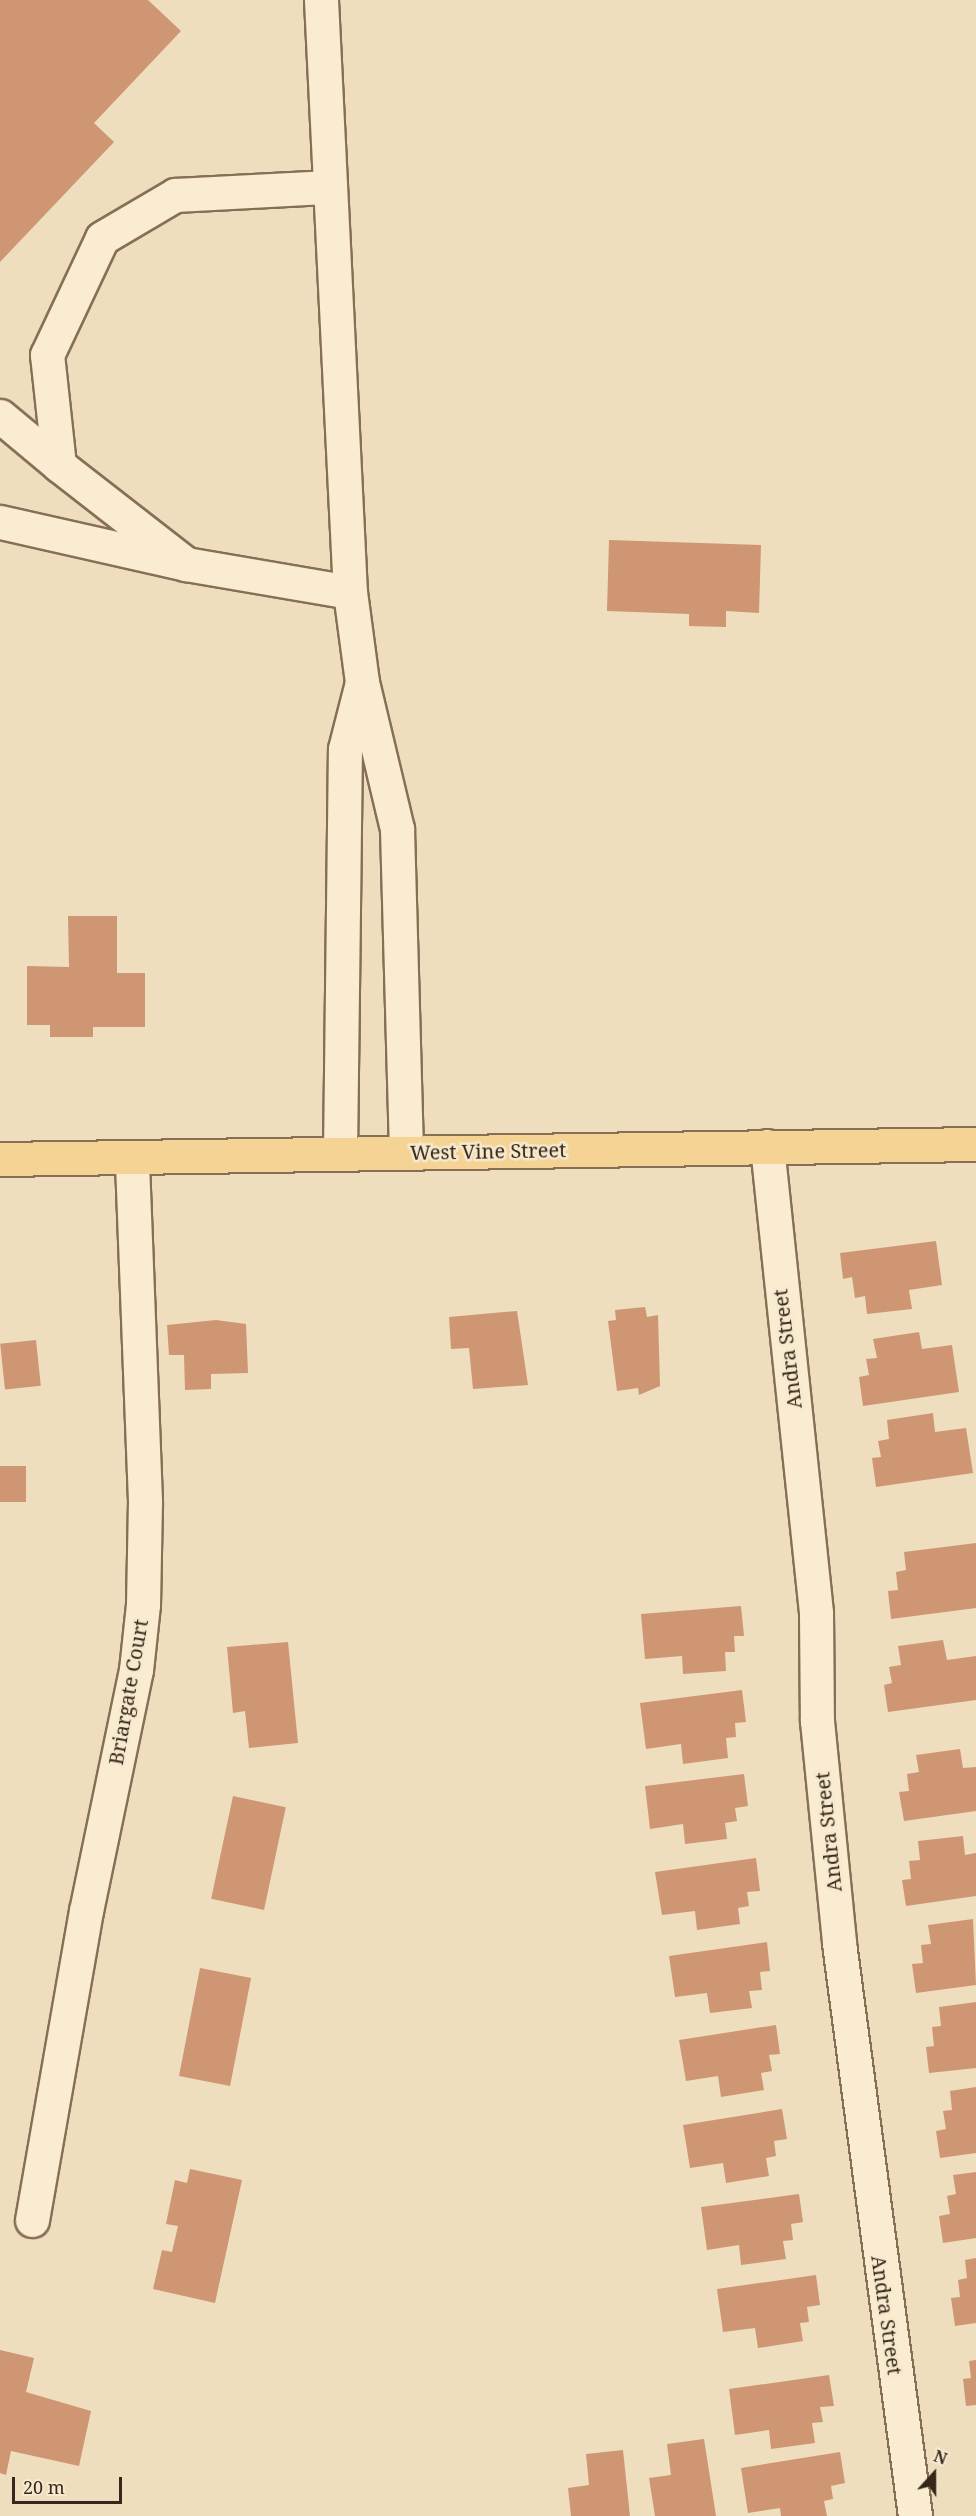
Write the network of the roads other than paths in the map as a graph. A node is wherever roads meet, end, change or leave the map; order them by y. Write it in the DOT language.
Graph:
graph roads {
  1 [pos="321,0"];
  2 [pos="330,187"];
  3 [pos="0,416"];
  4 [pos="59,465"];
  5 [pos="0,522"];
  6 [pos="186,564"];
  7 [pos="350,592"];
  8 [pos="362,682"];
  9 [pos="976,1144"];
  10 [pos="767,1146"];
  11 [pos="406,1153"];
  12 [pos="340,1154"];
  13 [pos="132,1157"];
  14 [pos="0,1159"];
  15 [pos="32,2220"];
  16 [pos="915,2516"];
  1 -- 2 [label="street"];
  2 -- 4 [label="street"];
  2 -- 7 [label="street"];
  3 -- 4 [label="street"];
  4 -- 6 [label="street"];
  5 -- 6 [label="street"];
  6 -- 7 [label="street"];
  7 -- 8 [label="street"];
  8 -- 11 [label="street"];
  8 -- 12 [label="street"];
  9 -- 10 [label="main road, West Vine Street"];
  10 -- 11 [label="main road, West Vine Street"];
  10 -- 16 [label="street, Andra Street"];
  11 -- 12 [label="main road, West Vine Street"];
  12 -- 13 [label="main road, West Vine Street"];
  13 -- 14 [label="main road, West Vine Street"];
  13 -- 15 [label="street, Briargate Court"];
}
